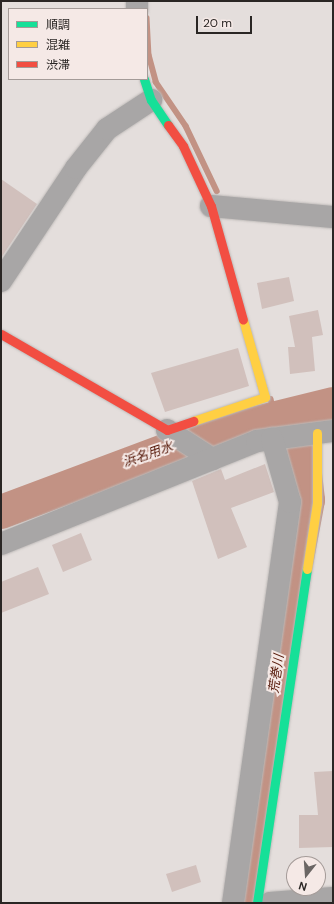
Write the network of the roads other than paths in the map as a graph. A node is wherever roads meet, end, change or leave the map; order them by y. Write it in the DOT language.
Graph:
graph roads {
  1 [pos="144,80"];
  2 [pos="151,100"];
  3 [pos="211,206"];
  4 [pos="333,217"];
  5 [pos="1,281"];
  6 [pos="1,334"];
  7 [pos="167,430"];
  8 [pos="325,432"];
  9 [pos="272,439"];
  10 [pos="212,459"];
  11 [pos="1,544"];
  12 [pos="333,898"];
  13 [pos="233,903"];
  14 [pos="257,903"];
  15 [pos="270,903"];
  1 -- 2 [label="street"];
  2 -- 3 [label="street"];
  2 -- 5 [label="street"];
  3 -- 4 [label="street"];
  3 -- 7 [label="street"];
  6 -- 7 [label="street"];
  7 -- 10 [label="street"];
  8 -- 9 [label="street"];
  8 -- 14 [label="street"];
  9 -- 10 [label="street"];
  9 -- 13 [label="street"];
  10 -- 11 [label="street"];
  12 -- 15 [label="street"];
}
